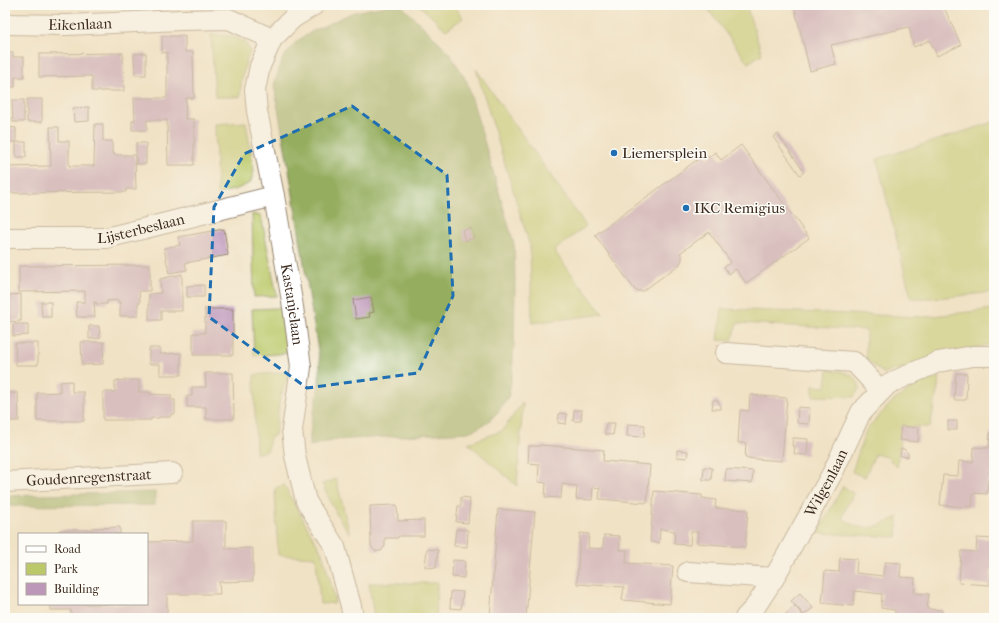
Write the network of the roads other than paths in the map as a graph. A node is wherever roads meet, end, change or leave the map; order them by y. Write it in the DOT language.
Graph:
graph roads {
  1 [pos="314,5"];
  2 [pos="5,24"];
  3 [pos="272,38"];
  4 [pos="274,196"];
  5 [pos="5,238"];
  6 [pos="726,353"];
  7 [pos="994,356"];
  8 [pos="881,391"];
  9 [pos="172,474"];
  10 [pos="5,482"];
  11 [pos="688,572"];
  12 [pos="774,578"];
  13 [pos="755,614"];
  14 [pos="353,618"];
  1 -- 3 [label="street, Kastanjelaan"];
  2 -- 3 [label="street, Eikenlaan"];
  3 -- 4 [label="street, Kastanjelaan"];
  4 -- 5 [label="street, Lijsterbeslaan"];
  4 -- 14 [label="street, Kastanjelaan"];
  6 -- 8 [label="street"];
  7 -- 8 [label="street, Wilgenlaan"];
  8 -- 12 [label="street, Wilgenlaan"];
  9 -- 10 [label="street, Goudenregenstraat"];
  11 -- 12 [label="street"];
  12 -- 13 [label="street, Wilgenlaan"];
}
